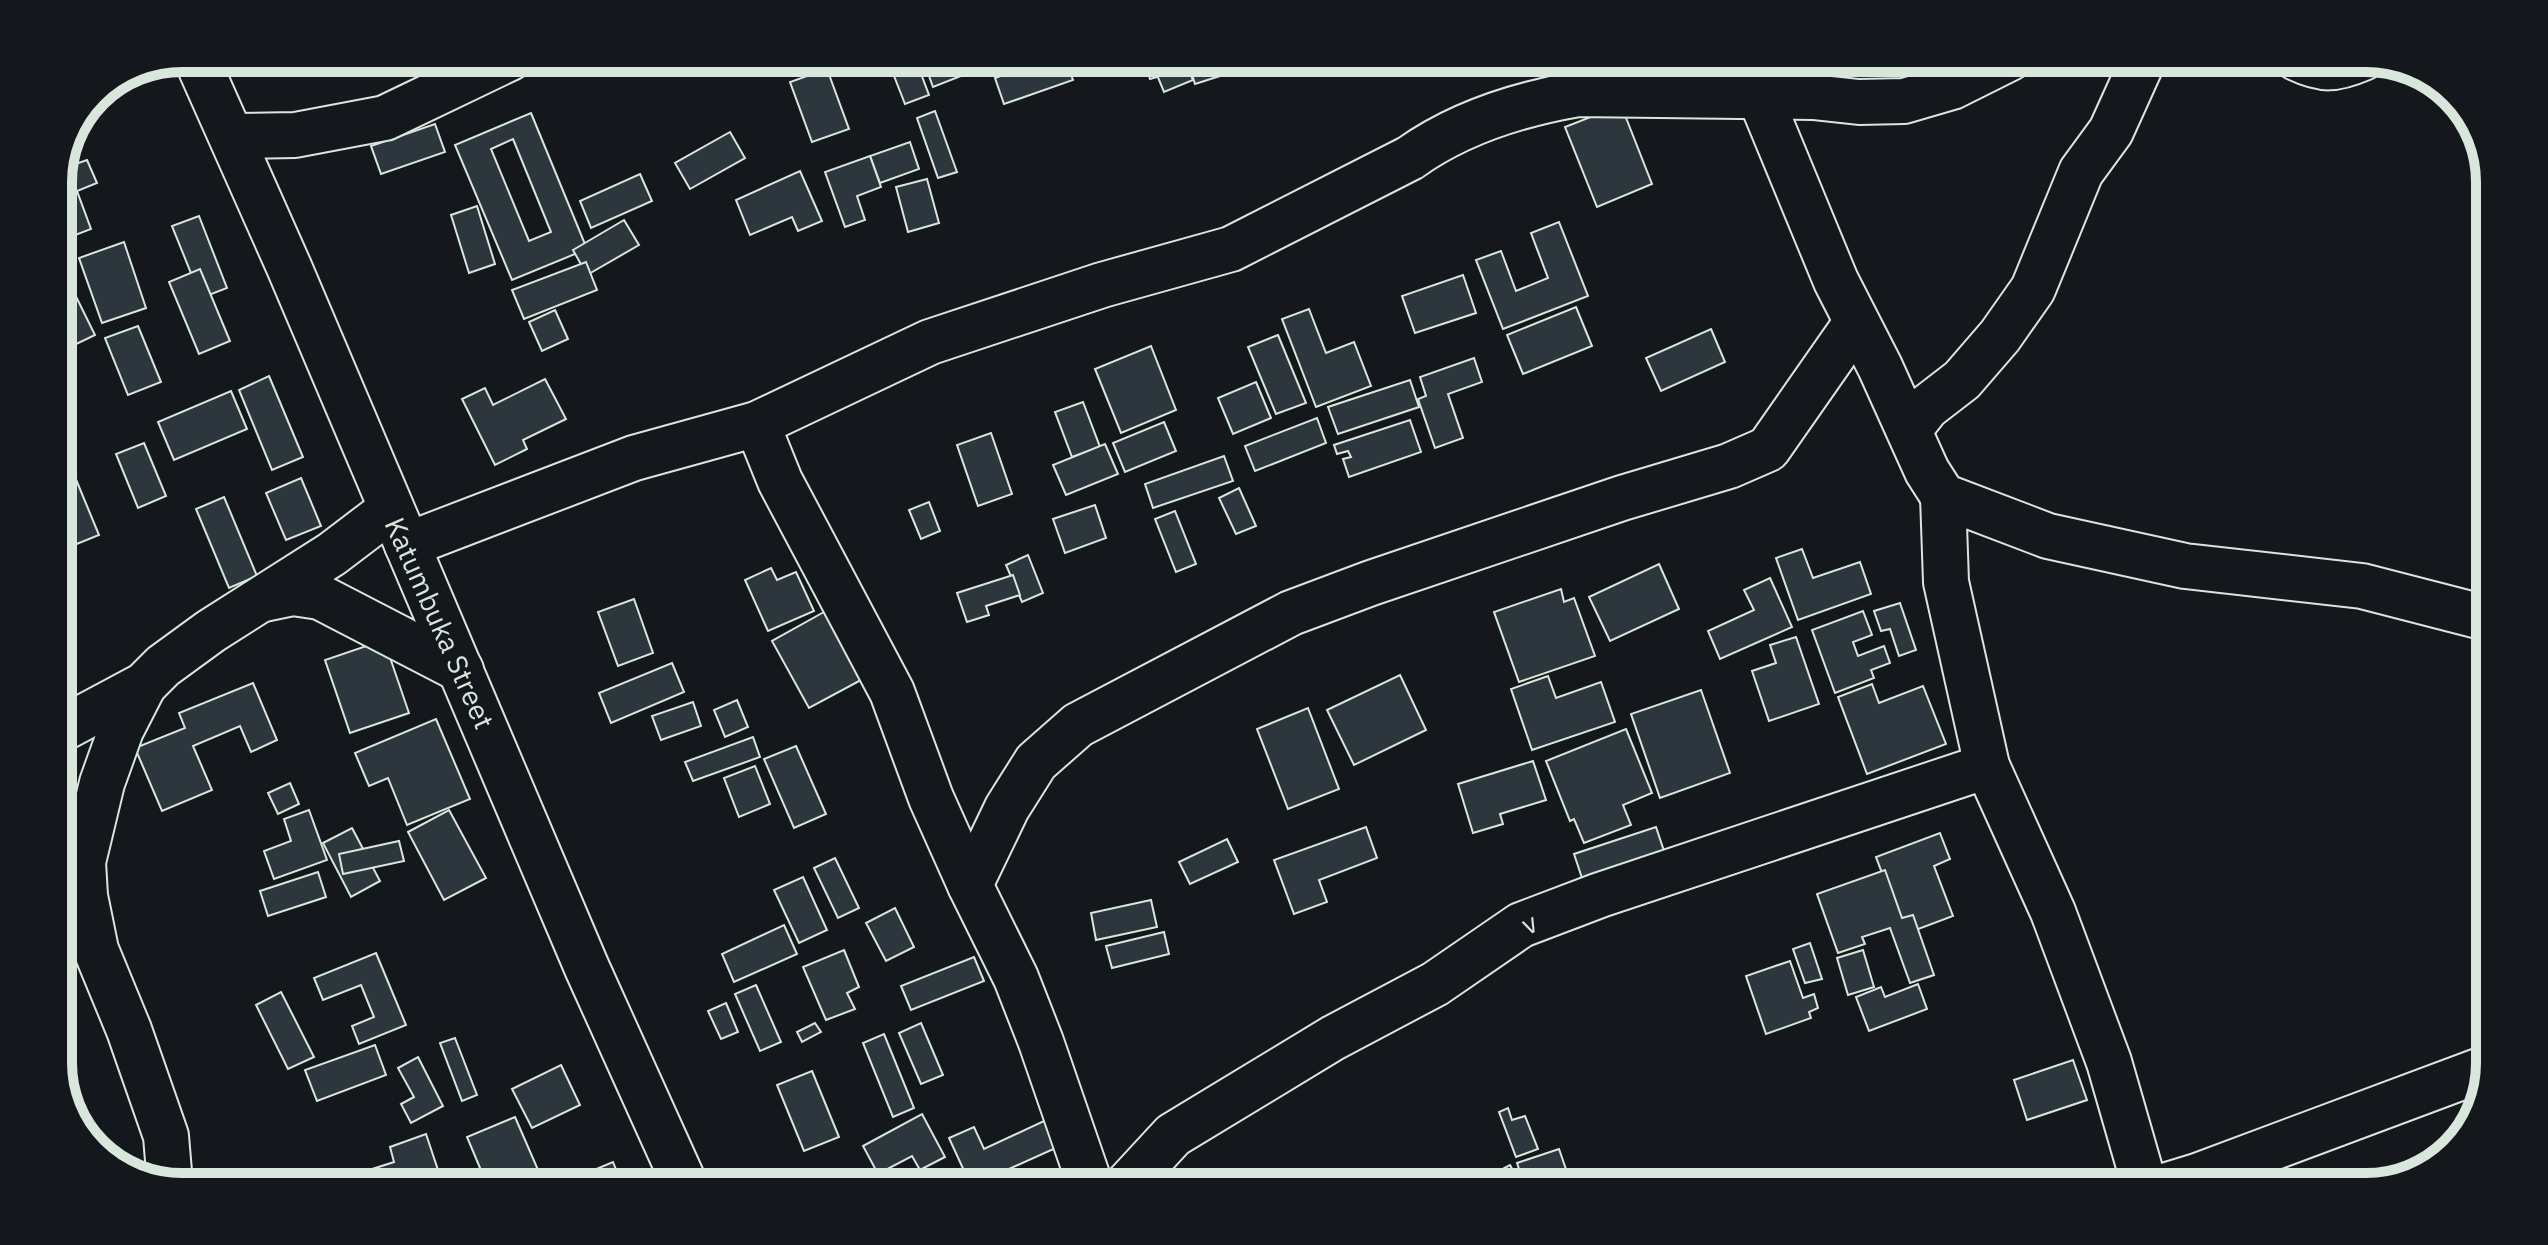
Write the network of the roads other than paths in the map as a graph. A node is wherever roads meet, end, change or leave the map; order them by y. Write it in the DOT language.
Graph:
graph roads {
  1 [pos="203,72"];
  2 [pos="481,72"];
  3 [pos="1982,72"];
  4 [pos="2138,72"];
  5 [pos="1755,78"];
  6 [pos="233,136"];
  7 [pos="1856,323"];
  8 [pos="757,424"];
  9 [pos="1909,430"];
  10 [pos="1943,496"];
  11 [pos="399,528"];
  12 [pos="258,601"];
  13 [pos="2476,615"];
  14 [pos="461,670"];
  15 [pos="144,685"];
  16 [pos="72,724"];
  17 [pos="1987,766"];
  18 [pos="970,885"];
  19 [pos="2475,1072"];
  20 [pos="169,1172"];
  21 [pos="680,1173"];
  22 [pos="1086,1173"];
  23 [pos="1138,1173"];
  24 [pos="2141,1173"];
  25 [pos="2205,1173"];
  1 -- 6 [label="street, Katumbuka Street"];
  2 -- 6 [label="street"];
  3 -- 5 [label="street"];
  4 -- 9 [label="street"];
  5 -- 7 [label="street"];
  5 -- 8 [label="street"];
  6 -- 11 [label="street, Katumbuka Street"];
  7 -- 9 [label="street"];
  7 -- 18 [label="street"];
  8 -- 11 [label="street"];
  8 -- 18 [label="street"];
  9 -- 10 [label="street"];
  10 -- 13 [label="street"];
  10 -- 17 [label="street"];
  11 -- 12 [label="street"];
  11 -- 14 [label="street, Katumbuka Street"];
  12 -- 14 [label="street"];
  12 -- 15 [label="street"];
  14 -- 21 [label="street, Katumbuka Street"];
  15 -- 16 [label="street"];
  15 -- 20 [label="street"];
  17 -- 23 [label="street, v"];
  17 -- 24 [label="street"];
  18 -- 22 [label="street"];
  19 -- 25 [label="street"];
}
